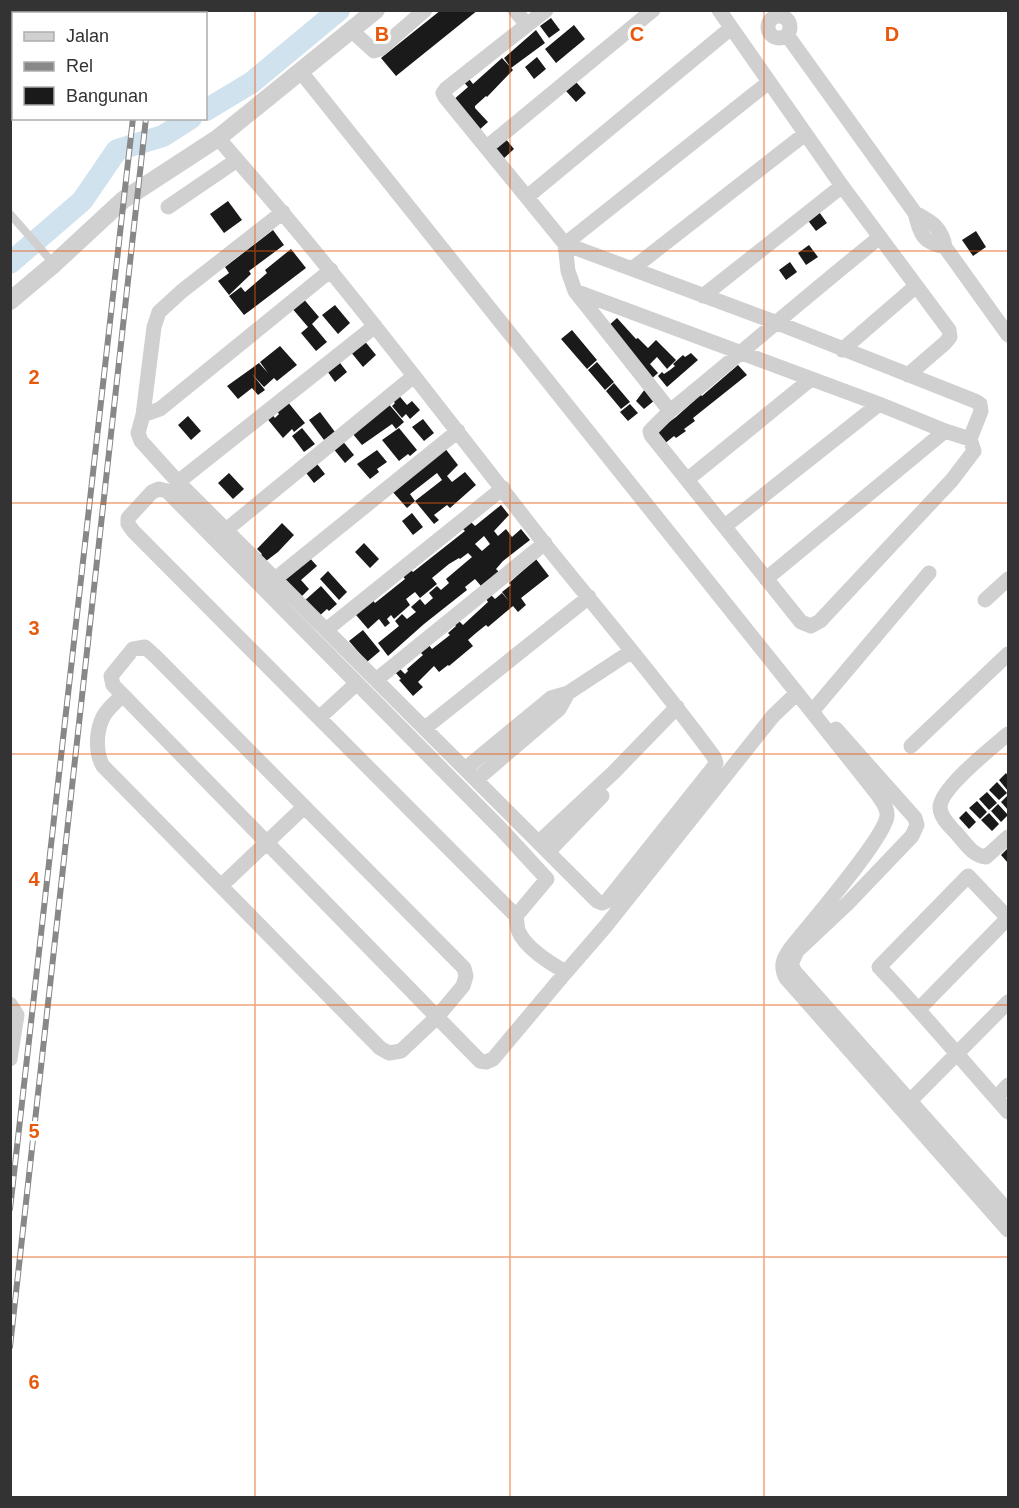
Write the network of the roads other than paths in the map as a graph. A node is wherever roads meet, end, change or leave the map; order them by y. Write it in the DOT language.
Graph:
graph roads {
  1 [pos="376,10"];
  2 [pos="425,10"];
  3 [pos="515,10"];
  4 [pos="546,10"];
  5 [pos="653,10"];
  6 [pos="719,10"];
  7 [pos="769,15"];
  8 [pos="527,25"];
  9 [pos="731,28"];
  10 [pos="357,35"];
  11 [pos="301,72"];
  12 [pos="769,82"];
  13 [pos="805,134"];
  14 [pos="487,147"];
  15 [pos="227,148"];
  16 [pos="842,186"];
  17 [pos="527,197"];
  18 [pos="168,207"];
  19 [pos="283,212"];
  20 [pos="10,214"];
  21 [pos="880,237"];
  22 [pos="565,244"];
  23 [pos="51,260"];
  24 [pos="632,269"];
  25 [pos="331,270"];
  26 [pos="915,287"];
  27 [pos="575,291"];
  28 [pos="704,296"];
  29 [pos="10,301"];
  30 [pos="775,322"];
  31 [pos="375,326"];
  32 [pos="1008,334"];
  33 [pos="842,350"];
  34 [pos="741,353"];
  35 [pos="909,375"];
  36 [pos="414,376"];
  37 [pos="811,379"];
  38 [pos="879,404"];
  39 [pos="670,411"];
  40 [pos="143,415"];
  41 [pos="458,431"];
  42 [pos="945,431"];
  43 [pos="970,439"];
  44 [pos="688,479"];
  45 [pos="178,482"];
  46 [pos="503,488"];
  47 [pos="725,526"];
  48 [pos="226,530"];
  49 [pos="545,543"];
  50 [pos="929,573"];
  51 [pos="275,579"];
  52 [pos="766,579"];
  53 [pos="1008,579"];
  54 [pos="589,597"];
  55 [pos="985,600"];
  56 [pos="326,630"];
  57 [pos="633,651"];
  58 [pos="1008,654"];
  59 [pos="376,680"];
  60 [pos="357,683"];
  61 [pos="568,693"];
  62 [pos="123,695"];
  63 [pos="806,702"];
  64 [pos="677,707"];
  65 [pos="319,718"];
  66 [pos="424,729"];
  67 [pos="1008,734"];
  68 [pos="911,746"];
  69 [pos="465,769"];
  70 [pos="476,780"];
  71 [pos="304,807"];
  72 [pos="1008,837"];
  73 [pos="267,843"];
  74 [pos="543,847"];
  75 [pos="221,886"];
  76 [pos="516,916"];
  77 [pos="566,972"];
  78 [pos="1008,1002"];
  79 [pos="919,1008"];
  80 [pos="13,1014"];
  81 [pos="437,1017"];
  82 [pos="956,1054"];
  83 [pos="10,1059"];
  84 [pos="1008,1085"];
  85 [pos="996,1098"];
  86 [pos="906,1105"];
  87 [pos="1008,1112"];
  88 [pos="1008,1212"];
  89 [pos="1008,1230"];
  1 -- 10 [label="street"];
  2 -- 10 [label="street"];
  3 -- 8 [label="street"];
  4 -- 8 [label="street"];
  5 -- 14 [label="street"];
  6 -- 9 [label="street"];
  7 -- 32 [label="street"];
  8 -- 14 [label="street"];
  9 -- 12 [label="street"];
  9 -- 17 [label="street"];
  10 -- 11 [label="street"];
  11 -- 15 [label="street"];
  11 -- 63 [label="street"];
  12 -- 13 [label="street"];
  12 -- 22 [label="street"];
  13 -- 16 [label="street"];
  13 -- 24 [label="street"];
  14 -- 17 [label="street"];
  15 -- 18 [label="street"];
  15 -- 19 [label="street"];
  15 -- 23 [label="street"];
  16 -- 21 [label="street"];
  16 -- 28 [label="street"];
  17 -- 22 [label="street"];
  19 -- 25 [label="street"];
  19 -- 40 [label="street"];
  20 -- 23 [label="lane"];
  21 -- 26 [label="street"];
  21 -- 30 [label="street"];
  22 -- 24 [label="street"];
  22 -- 27 [label="street"];
  23 -- 29 [label="street"];
  24 -- 28 [label="street"];
  25 -- 31 [label="street"];
  25 -- 40 [label="street"];
  26 -- 33 [label="street"];
  26 -- 35 [label="street"];
  27 -- 34 [label="street"];
  27 -- 39 [label="street"];
  28 -- 30 [label="street"];
  30 -- 33 [label="street"];
  30 -- 34 [label="street"];
  31 -- 36 [label="street"];
  31 -- 45 [label="street"];
  33 -- 35 [label="street"];
  34 -- 37 [label="street"];
  34 -- 39 [label="street"];
  35 -- 43 [label="street"];
  36 -- 41 [label="street"];
  36 -- 48 [label="street"];
  37 -- 38 [label="street"];
  37 -- 44 [label="street"];
  38 -- 42 [label="street"];
  38 -- 47 [label="street"];
  39 -- 44 [label="street"];
  40 -- 45 [label="street"];
  41 -- 46 [label="street"];
  41 -- 51 [label="street"];
  42 -- 43 [label="street"];
  42 -- 52 [label="street"];
  43 -- 52 [label="street"];
  44 -- 47 [label="street"];
  45 -- 48 [label="street"];
  46 -- 49 [label="street"];
  46 -- 56 [label="street"];
  47 -- 52 [label="street"];
  48 -- 51 [label="street"];
  49 -- 54 [label="street"];
  49 -- 59 [label="street"];
  50 -- 63 [label="street"];
  51 -- 56 [label="street"];
  53 -- 55 [label="street"];
  54 -- 57 [label="street"];
  54 -- 66 [label="street"];
  56 -- 59 [label="street"];
  57 -- 61 [label="street"];
  57 -- 64 [label="street"];
  58 -- 68 [label="street"];
  59 -- 66 [label="street"];
  60 -- 65 [label="street"];
  60 -- 65 [label="street"];
  60 -- 76 [label="street"];
  61 -- 69 [label="street"];
  61 -- 70 [label="street"];
  62 -- 71 [label="street"];
  62 -- 73 [label="street"];
  62 -- 75 [label="street"];
  63 -- 77 [label="street"];
  63 -- 86 [label="street"];
  63 -- 86 [label="street"];
  64 -- 74 [label="street"];
  64 -- 74 [label="street"];
  65 -- 76 [label="street"];
  66 -- 69 [label="street"];
  67 -- 72 [label="street"];
  69 -- 70 [label="street"];
  70 -- 74 [label="street"];
  71 -- 73 [label="street"];
  71 -- 81 [label="street"];
  73 -- 75 [label="street"];
  73 -- 81 [label="street"];
  75 -- 81 [label="street"];
  76 -- 77 [label="street"];
  77 -- 81 [label="street"];
  78 -- 82 [label="street"];
  79 -- 79 [label="street"];
  79 -- 82 [label="street"];
  80 -- 83 [label="street"];
  82 -- 85 [label="street"];
  82 -- 86 [label="street"];
  84 -- 85 [label="street"];
  85 -- 87 [label="street"];
  86 -- 88 [label="street"];
  86 -- 89 [label="street"];
}
